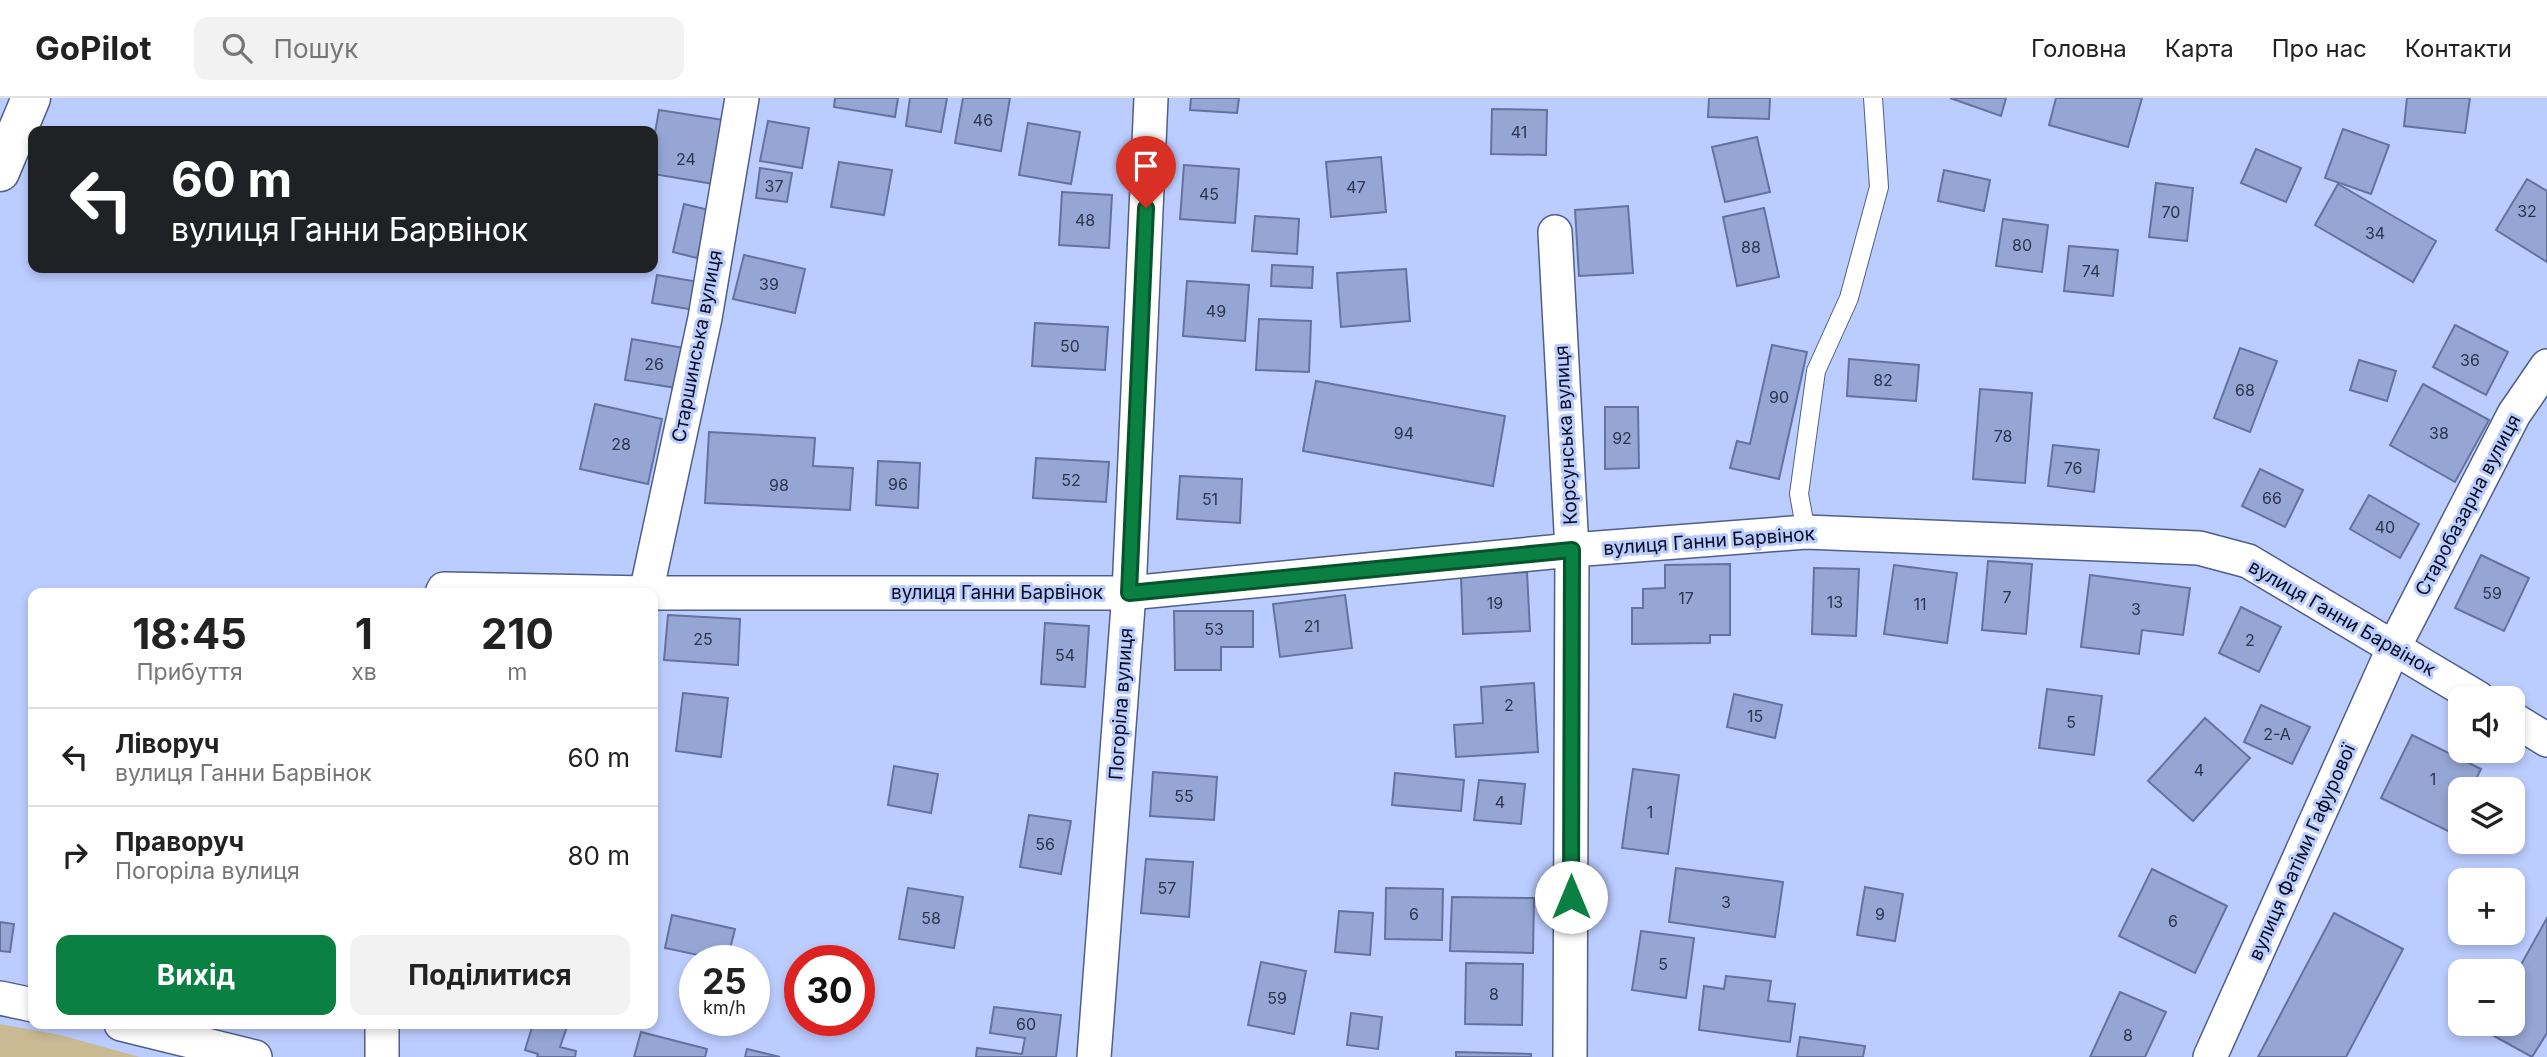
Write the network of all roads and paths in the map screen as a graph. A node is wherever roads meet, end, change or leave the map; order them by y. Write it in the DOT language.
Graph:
graph roads {
  1 [pos="31,98"];
  2 [pos="742,98"];
  3 [pos="1151,98"];
  4 [pos="1873,98"];
  5 [pos="0,172"];
  6 [pos="1555,232"];
  7 [pos="2547,366"];
  8 [pos="1806,532"];
  9 [pos="1572,550"];
  10 [pos="647,588"];
  11 [pos="658,593"];
  12 [pos="1129,593"];
  13 [pos="2393,647"];
  14 [pos="2459,686"];
  15 [pos="2525,726"];
  16 [pos="2547,740"];
  17 [pos="0,998"];
  18 [pos="28,1004"];
  19 [pos="141,1029"];
  20 [pos="382,1029"];
  21 [pos="255,1057"];
  22 [pos="382,1057"];
  23 [pos="1094,1057"];
  24 [pos="1570,1057"];
  25 [pos="2210,1057"];
  1 -- 5 [label="main road"];
  2 -- 10 [label="street, Старшинська вулиця"];
  3 -- 12 [label="street, Погоріла вулиця"];
  4 -- 8 [label="lane"];
  6 -- 9 [label="street, Корсунська вулиця"];
  7 -- 13 [label="street, Старобазарна вулиця"];
  8 -- 9 [label="street, вулиця Ганни Барвінок"];
  8 -- 13 [label="street, вулиця Ганни Барвінок"];
  9 -- 12 [label="street, вулиця Ганни Барвінок"];
  9 -- 24 [label="street, Корсунська вулиця"];
  11 -- 12 [label="street, вулиця Ганни Барвінок"];
  12 -- 23 [label="street, Погоріла вулиця"];
  13 -- 14 [label="street, вулиця Ганни Барвінок"];
  13 -- 25 [label="street, вулиця Фатіми Гафурової"];
  15 -- 16 [label="street"];
  17 -- 18 [label="street"];
  19 -- 21 [label="street"];
  20 -- 22 [label="street"];
}
